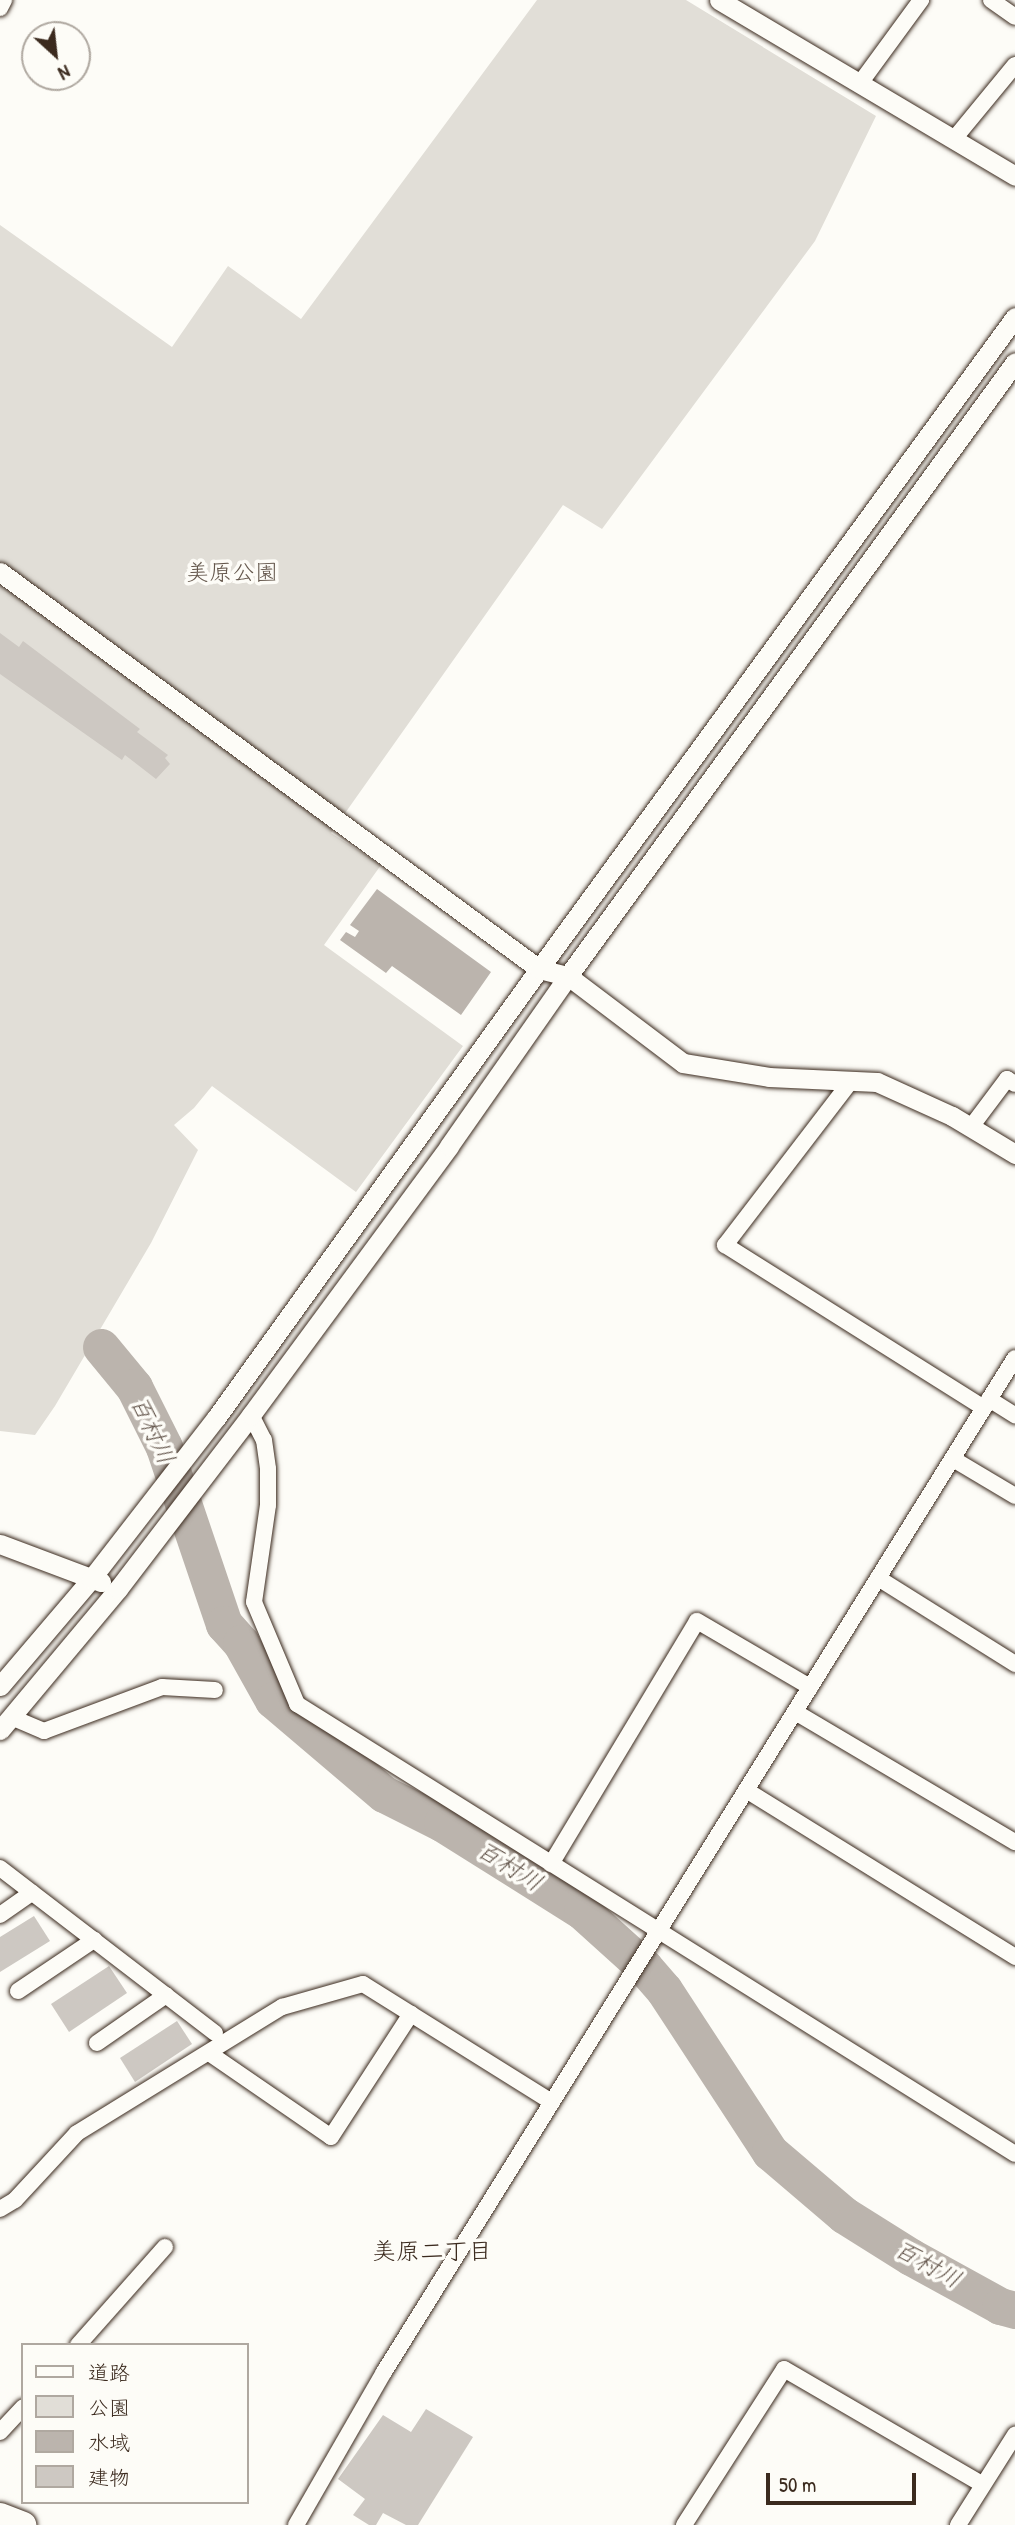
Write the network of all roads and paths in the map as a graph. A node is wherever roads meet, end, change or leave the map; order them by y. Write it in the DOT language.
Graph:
graph roads {
  1 [pos="4,0"];
  2 [pos="719,0"];
  3 [pos="921,0"];
  4 [pos="991,0"];
  5 [pos="0,8"];
  6 [pos="1015,17"];
  7 [pos="1015,65"];
  8 [pos="862,82"];
  9 [pos="954,139"];
  10 [pos="1015,176"];
  11 [pos="1015,317"];
  12 [pos="1015,362"];
  13 [pos="0,572"];
  14 [pos="539,969"];
  15 [pos="568,976"];
  16 [pos="851,1081"];
  17 [pos="1015,1084"];
  18 [pos="971,1127"];
  19 [pos="1015,1154"];
  20 [pos="1015,1358"];
  21 [pos="987,1403"];
  22 [pos="250,1415"];
  23 [pos="1015,1415"];
  24 [pos="953,1459"];
  25 [pos="1015,1496"];
  26 [pos="0,1544"];
  27 [pos="91,1578"];
  28 [pos="878,1578"];
  29 [pos="118,1589"];
  30 [pos="1015,1664"];
  31 [pos="0,1686"];
  32 [pos="810,1688"];
  33 [pos="215,1690"];
  34 [pos="795,1712"];
  35 [pos="5,1723"];
  36 [pos="746,1790"];
  37 [pos="1015,1842"];
  38 [pos="551,1864"];
  39 [pos="0,1868"];
  40 [pos="32,1892"];
  41 [pos="0,1915"];
  42 [pos="659,1931"];
  43 [pos="94,1940"];
  44 [pos="1015,1956"];
  45 [pos="19,1992"];
  46 [pos="166,1995"];
  47 [pos="411,2014"];
  48 [pos="215,2033"];
  49 [pos="97,2043"];
  50 [pos="209,2053"];
  51 [pos="552,2102"];
  52 [pos="1015,2154"];
  53 [pos="0,2209"];
  54 [pos="165,2247"];
  55 [pos="80,2343"];
  56 [pos="21,2409"];
  57 [pos="0,2432"];
  58 [pos="1015,2435"];
  59 [pos="983,2485"];
  60 [pos="0,2516"];
  61 [pos="23,2525"];
  62 [pos="296,2525"];
  63 [pos="684,2525"];
  64 [pos="958,2525"];
  1 -- 5 [label="street"];
  2 -- 8 [label="street"];
  3 -- 8 [label="street"];
  4 -- 6 [label="street"];
  7 -- 9 [label="street"];
  8 -- 9 [label="street"];
  9 -- 10 [label="street"];
  11 -- 14 [label="street"];
  12 -- 15 [label="street"];
  13 -- 14 [label="street"];
  14 -- 15 [label="street"];
  14 -- 27 [label="street"];
  15 -- 16 [label="street"];
  15 -- 22 [label="street"];
  16 -- 18 [label="street"];
  16 -- 21 [label="street"];
  17 -- 18 [label="street"];
  18 -- 19 [label="street"];
  20 -- 21 [label="street"];
  21 -- 23 [label="street"];
  21 -- 24 [label="street"];
  22 -- 29 [label="street"];
  22 -- 38 [label="street"];
  24 -- 25 [label="street"];
  24 -- 28 [label="street"];
  26 -- 27 [label="street"];
  27 -- 29 [label="street"];
  27 -- 31 [label="street"];
  28 -- 30 [label="street"];
  28 -- 32 [label="street"];
  29 -- 35 [label="street"];
  32 -- 34 [label="street"];
  32 -- 38 [label="street"];
  33 -- 35 [label="street"];
  34 -- 36 [label="street"];
  34 -- 37 [label="street"];
  36 -- 42 [label="street"];
  36 -- 44 [label="street"];
  38 -- 42 [label="street"];
  39 -- 40 [label="street"];
  40 -- 41 [label="street"];
  40 -- 43 [label="street"];
  42 -- 51 [label="street"];
  42 -- 52 [label="street"];
  43 -- 45 [label="street"];
  43 -- 46 [label="street"];
  46 -- 48 [label="street"];
  46 -- 49 [label="street"];
  47 -- 50 [label="street"];
  47 -- 50 [label="street"];
  47 -- 51 [label="street"];
  50 -- 53 [label="street"];
  51 -- 62 [label="street"];
  54 -- 55 [label="street"];
  56 -- 57 [label="street"];
  58 -- 59 [label="street"];
  59 -- 63 [label="street"];
  59 -- 64 [label="street"];
  60 -- 61 [label="highway"];
}
